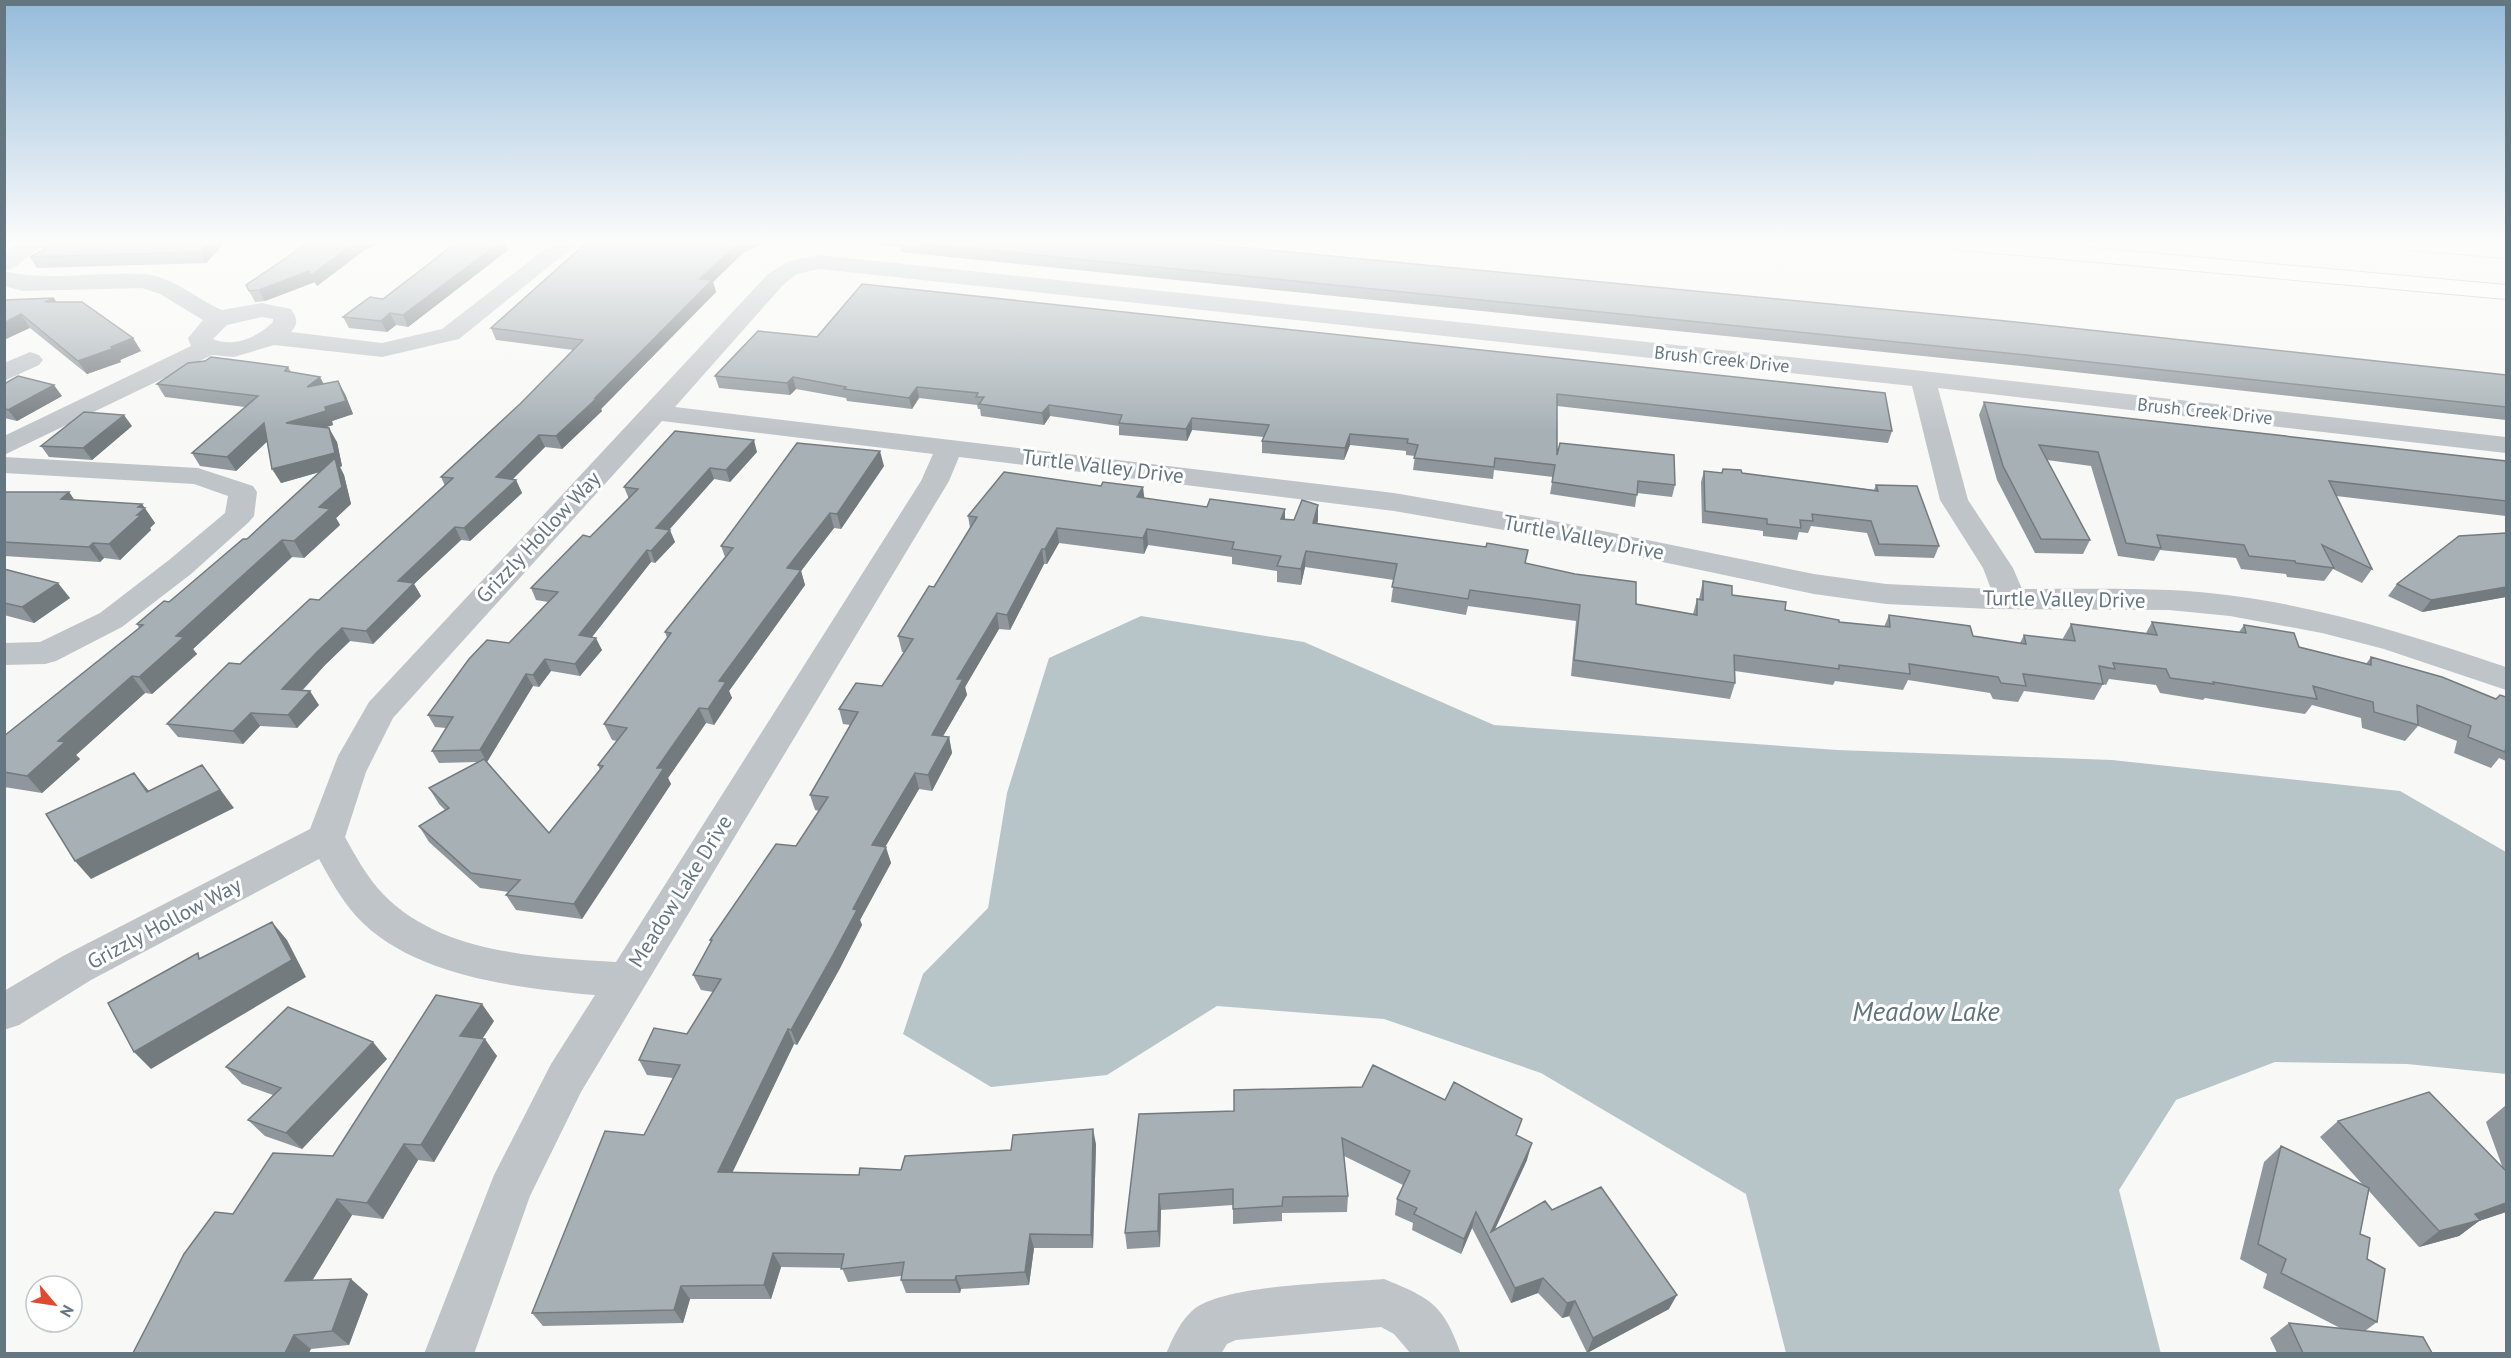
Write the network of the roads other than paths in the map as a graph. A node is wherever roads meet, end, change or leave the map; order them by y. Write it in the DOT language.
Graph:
graph roads {
  1 [pos="195,306"];
  2 [pos="486,306"];
  3 [pos="749,306"];
  4 [pos="1234,306"];
  5 [pos="222,319"];
  6 [pos="271,337"];
  7 [pos="208,347"];
  8 [pos="30,360"];
  9 [pos="4,373"];
  10 [pos="1923,380"];
  11 [pos="654,412"];
  12 [pos="2506,445"];
  13 [pos="4,447"];
  14 [pos="950,447"];
  15 [pos="4,465"];
  16 [pos="2011,599"];
  17 [pos="4,654"];
  18 [pos="2506,679"];
  19 [pos="326,838"];
  20 [pos="625,980"];
  21 [pos="4,1012"];
  22 [pos="449,1353"];
  23 [pos="1191,1353"];
  24 [pos="1436,1353"];
  1 -- 5 [label="street"];
  2 -- 6 [label="street"];
  3 -- 11 [label="street, Grizzly Hollow Way"];
  4 -- 10 [label="street, Brush Creek Drive"];
  5 -- 6 [label="street"];
  5 -- 7 [label="street"];
  6 -- 7 [label="street"];
  7 -- 13 [label="street"];
  8 -- 9 [label="street"];
  10 -- 12 [label="street, Brush Creek Drive"];
  10 -- 16 [label="street"];
  11 -- 14 [label="street, Turtle Valley Drive"];
  11 -- 19 [label="street, Grizzly Hollow Way"];
  14 -- 16 [label="street, Turtle Valley Drive"];
  14 -- 20 [label="street, Meadow Lake Drive"];
  15 -- 17 [label="street"];
  16 -- 18 [label="street, Turtle Valley Drive"];
  19 -- 20 [label="street"];
  19 -- 21 [label="street, Grizzly Hollow Way"];
  20 -- 22 [label="street, Meadow Lake Drive"];
  23 -- 24 [label="street"];
}
